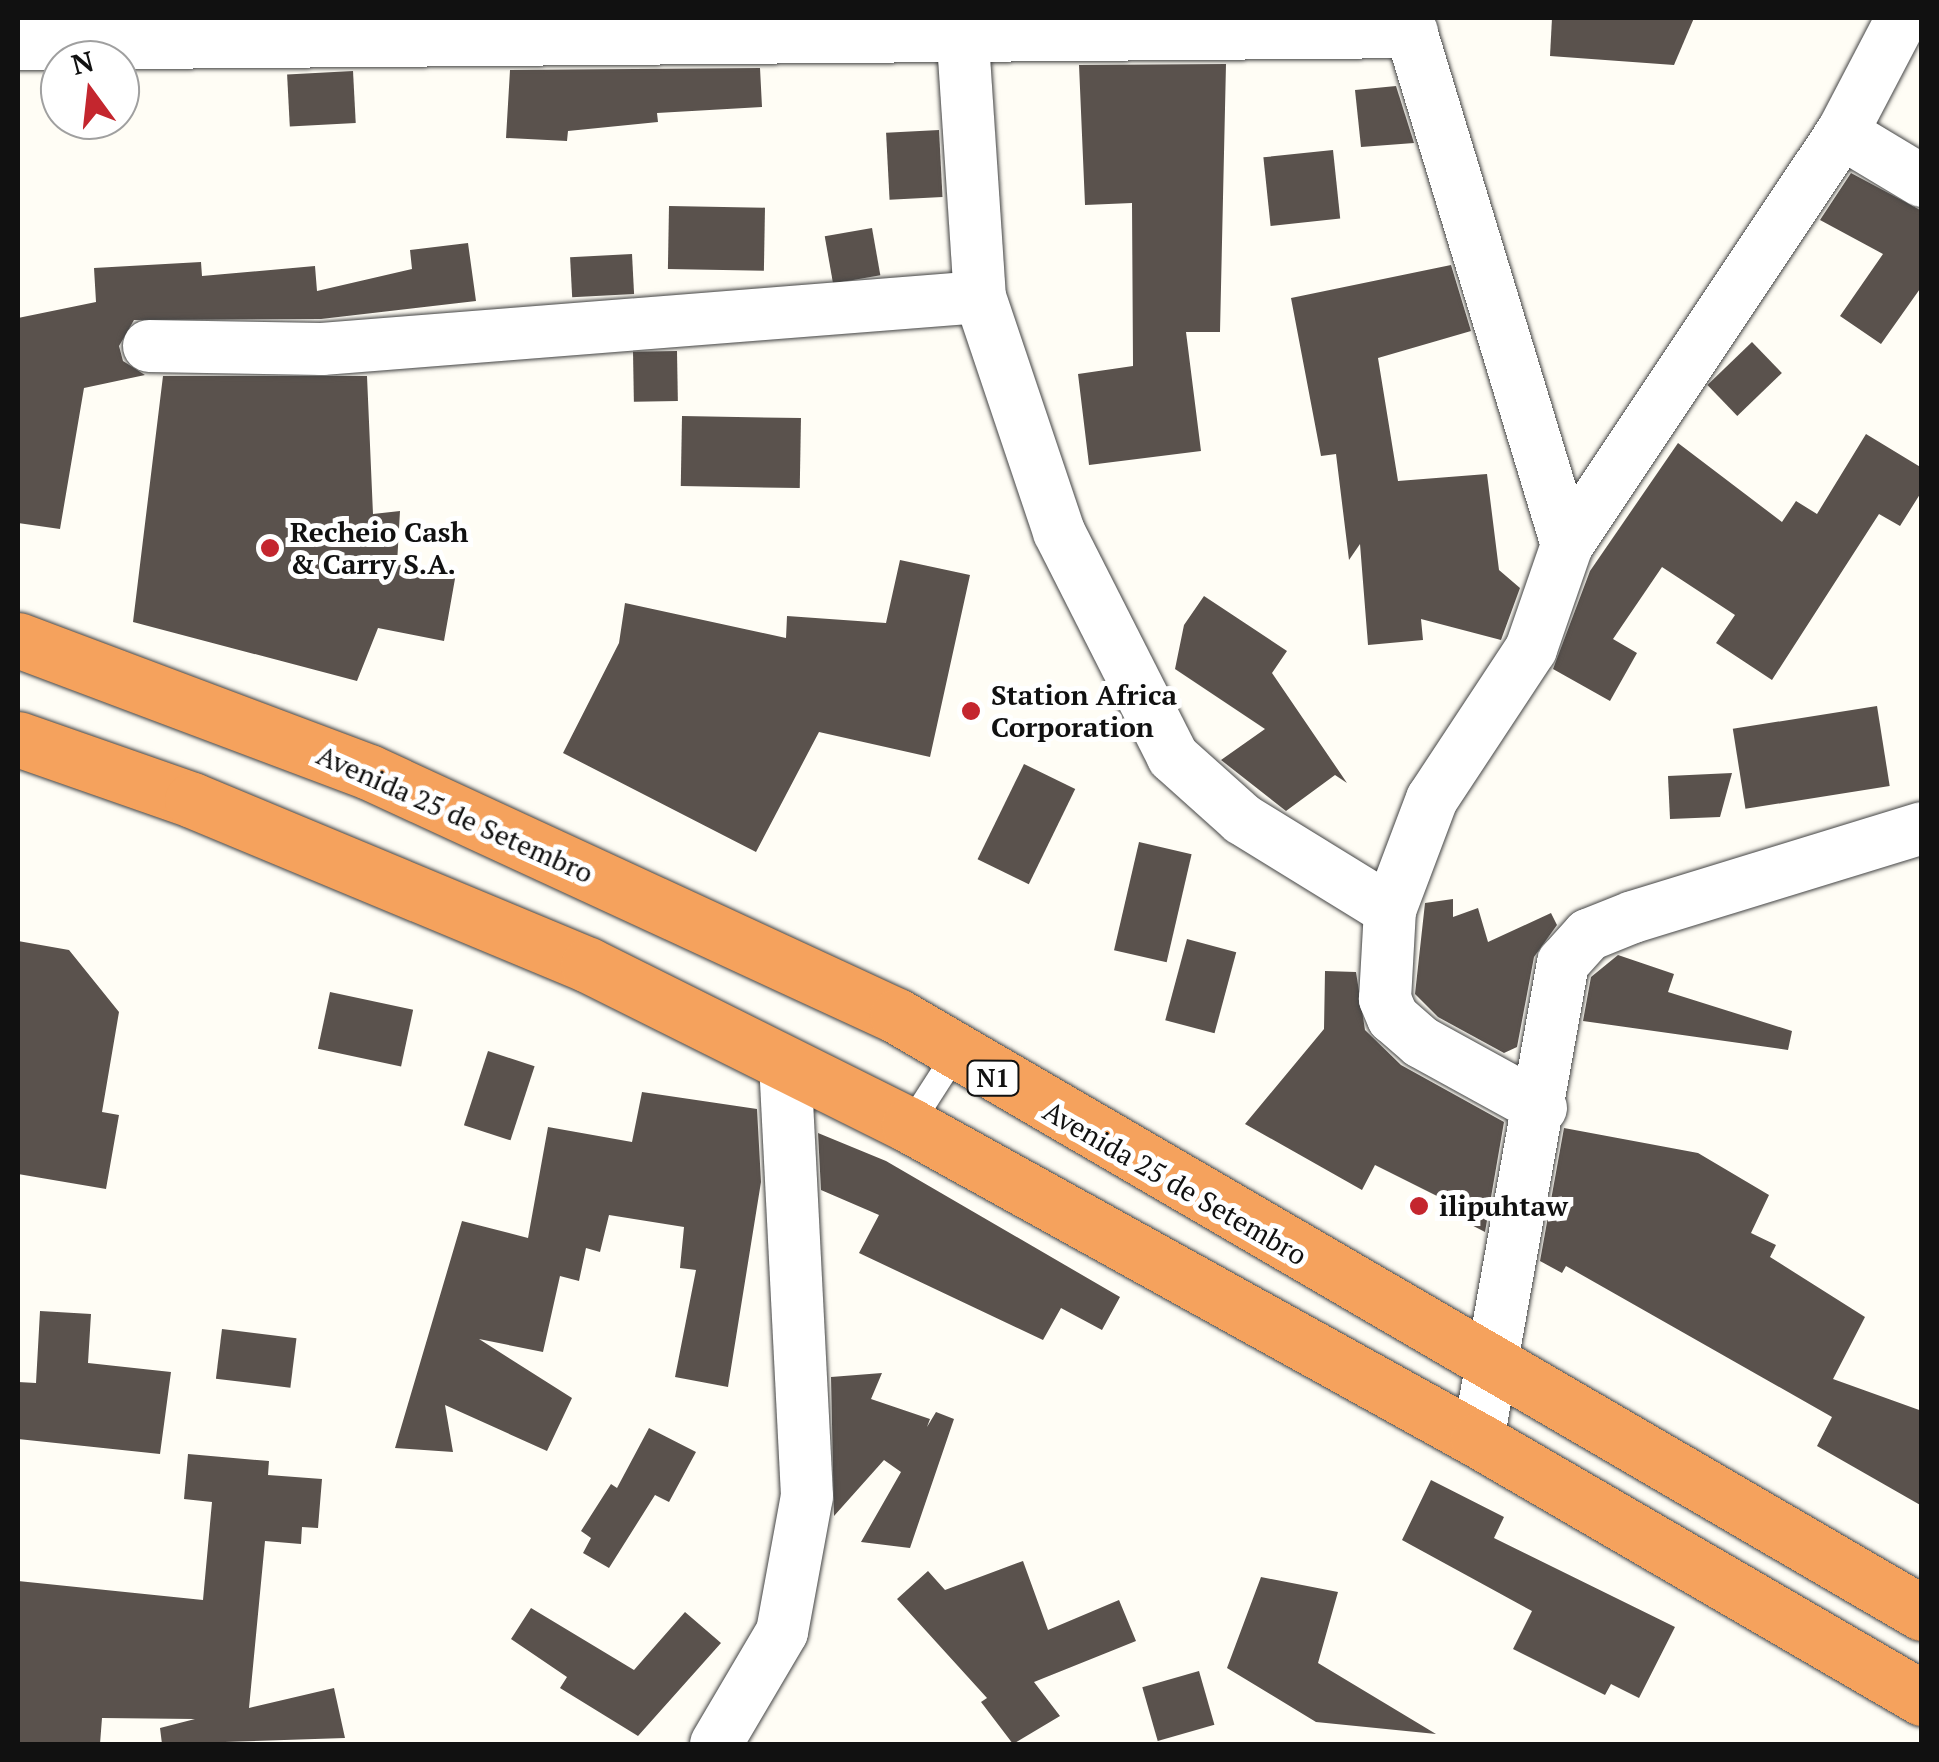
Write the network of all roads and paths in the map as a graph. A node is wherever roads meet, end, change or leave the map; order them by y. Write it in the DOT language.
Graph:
graph roads {
  1 [pos="1902,18"];
  2 [pos="1410,25"];
  3 [pos="963,42"];
  4 [pos="18,44"];
  5 [pos="1842,134"];
  6 [pos="1922,181"];
  7 [pos="980,297"];
  8 [pos="150,346"];
  9 [pos="1567,545"];
  10 [pos="18,640"];
  11 [pos="18,739"];
  12 [pos="1922,828"];
  13 [pos="1390,910"];
  14 [pos="954,1055"];
  15 [pos="784,1068"];
  16 [pos="1541,1108"];
  17 [pos="908,1124"];
  18 [pos="1489,1365"];
  19 [pos="1478,1440"];
  20 [pos="1922,1613"];
  21 [pos="1922,1698"];
  22 [pos="716,1744"];
  1 -- 5 [label="street"];
  2 -- 3 [label="street"];
  2 -- 9 [label="street"];
  3 -- 4 [label="street"];
  3 -- 7 [label="street"];
  5 -- 6 [label="street"];
  5 -- 9 [label="street"];
  7 -- 8 [label="street"];
  7 -- 13 [label="street"];
  9 -- 13 [label="street"];
  10 -- 14 [label="highway, Avenida 25 de Setembro / N1"];
  11 -- 15 [label="highway"];
  12 -- 16 [label="street"];
  13 -- 16 [label="street"];
  14 -- 17 [label="lane"];
  14 -- 18 [label="highway, Avenida 25 de Setembro / N1"];
  15 -- 17 [label="highway"];
  15 -- 22 [label="street"];
  16 -- 18 [label="street"];
  17 -- 19 [label="highway"];
  18 -- 19 [label="street"];
  18 -- 20 [label="highway, Avenida 25 de Setembro / N1"];
  19 -- 21 [label="highway"];
}
